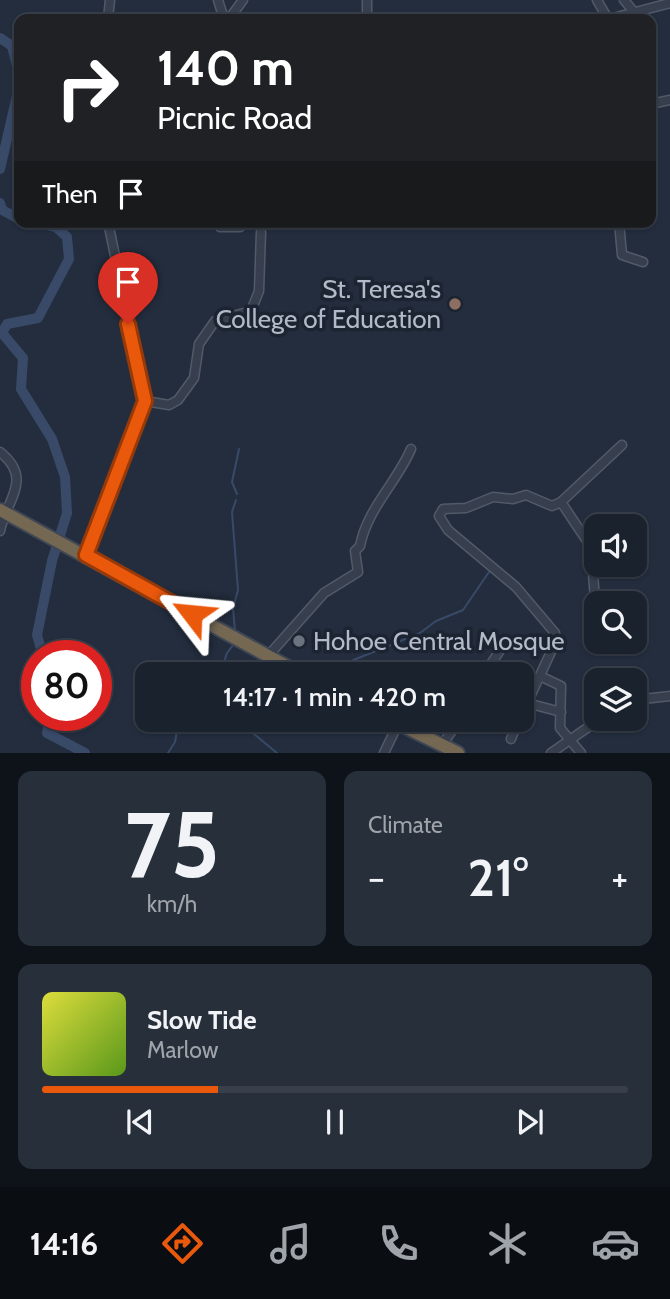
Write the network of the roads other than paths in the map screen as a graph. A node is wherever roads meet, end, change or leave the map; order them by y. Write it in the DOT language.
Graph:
graph roads {
  1 [pos="624,0"];
  2 [pos="670,3"];
  3 [pos="634,12"];
  4 [pos="627,14"];
  5 [pos="108,228"];
  6 [pos="620,228"];
  7 [pos="261,232"];
  8 [pos="643,262"];
  9 [pos="145,401"];
  10 [pos="622,445"];
  11 [pos="411,449"];
  12 [pos="0,452"];
  13 [pos="561,502"];
  14 [pos="2,511"];
  15 [pos="0,531"];
  16 [pos="86,555"];
  17 [pos="594,591"];
  18 [pos="501,649"];
  19 [pos="268,656"];
  20 [pos="279,662"];
  21 [pos="492,662"];
  22 [pos="540,676"];
  23 [pos="534,688"];
  24 [pos="670,696"];
  25 [pos="647,699"];
  26 [pos="534,704"];
  27 [pos="561,712"];
  28 [pos="584,730"];
  29 [pos="391,732"];
  30 [pos="414,732"];
  31 [pos="455,732"];
  32 [pos="514,732"];
  33 [pos="511,739"];
  34 [pos="568,740"];
  35 [pos="448,750"];
  36 [pos="384,753"];
  37 [pos="551,753"];
  38 [pos="581,753"];
  1 -- 3 [label="street"];
  2 -- 3 [label="street"];
  3 -- 4 [label="street"];
  5 -- 9 [label="street"];
  6 -- 8 [label="street"];
  7 -- 9 [label="street"];
  9 -- 16 [label="street"];
  10 -- 13 [label="street"];
  11 -- 19 [label="street"];
  12 -- 14 [label="street"];
  13 -- 17 [label="street"];
  13 -- 22 [label="street"];
  14 -- 15 [label="street"];
  14 -- 16 [label="highway"];
  16 -- 19 [label="highway"];
  18 -- 21 [label="street"];
  19 -- 20 [label="highway"];
  22 -- 23 [label="street"];
  22 -- 27 [label="street"];
  24 -- 25 [label="street"];
  26 -- 27 [label="street"];
  27 -- 34 [label="street"];
  28 -- 34 [label="street"];
  29 -- 36 [label="street"];
  30 -- 35 [label="highway"];
  31 -- 35 [label="street"];
  32 -- 33 [label="street"];
  34 -- 37 [label="street"];
  34 -- 38 [label="street"];
}
